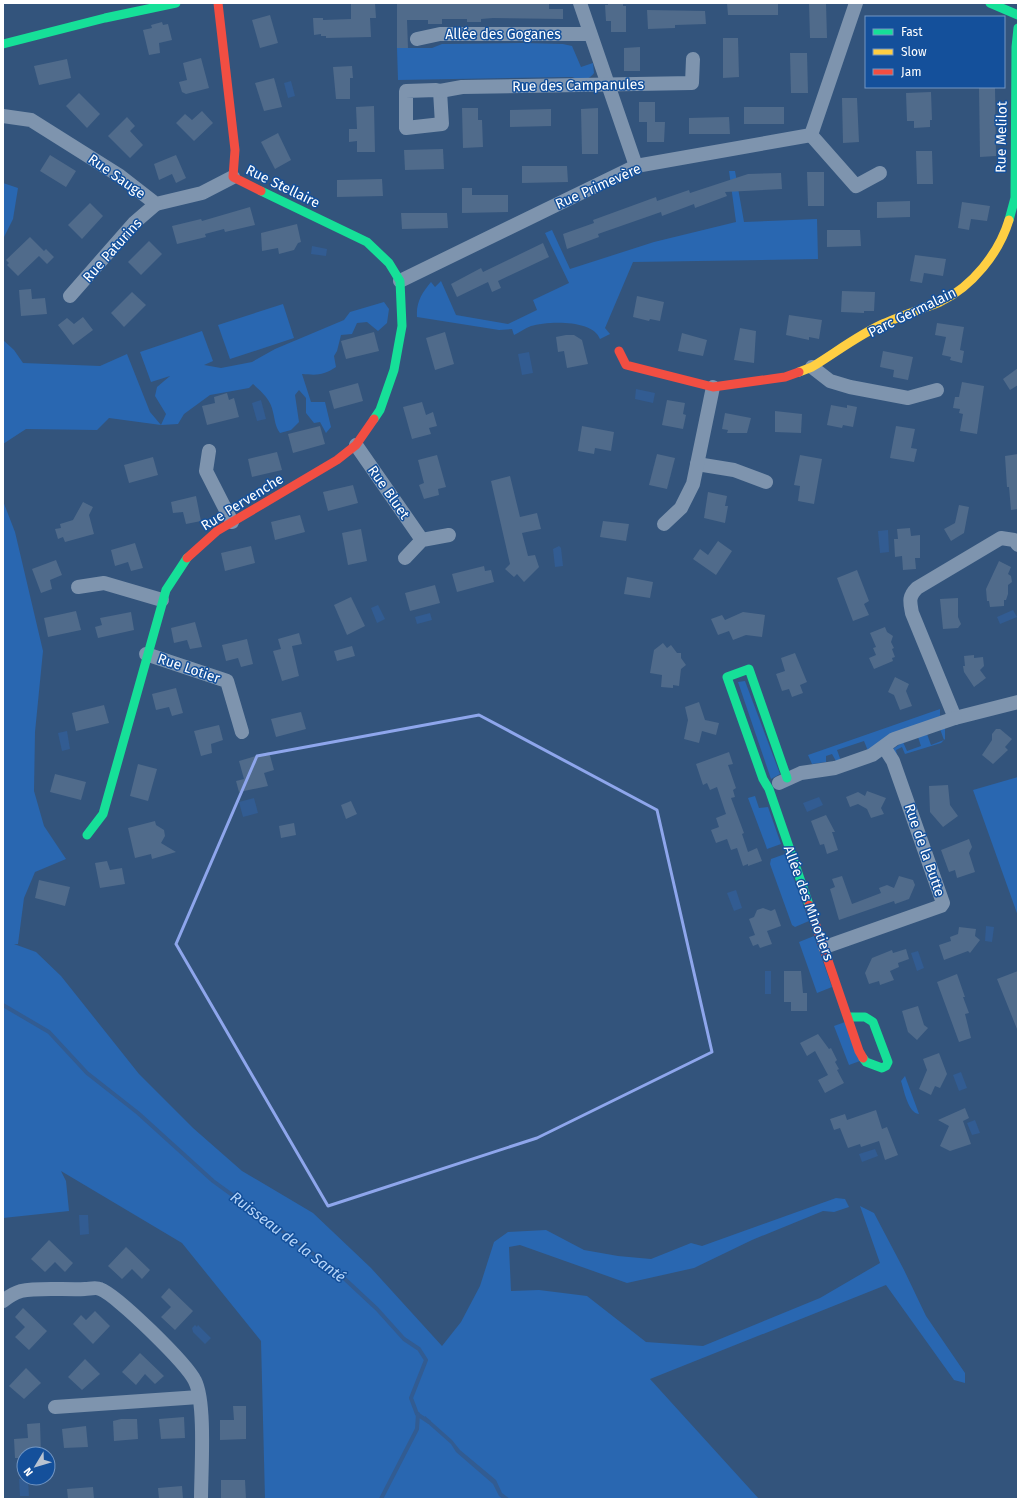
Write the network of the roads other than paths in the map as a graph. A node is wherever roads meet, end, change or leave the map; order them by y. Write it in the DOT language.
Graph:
graph roads {
  1 [pos="176,3"];
  2 [pos="218,3"];
  3 [pos="580,3"];
  4 [pos="856,3"];
  5 [pos="990,3"];
  6 [pos="1018,15"];
  7 [pos="1018,28"];
  8 [pos="590,34"];
  9 [pos="417,39"];
  10 [pos="3,44"];
  11 [pos="693,58"];
  12 [pos="608,85"];
  13 [pos="440,91"];
  14 [pos="3,116"];
  15 [pos="811,136"];
  16 [pos="636,166"];
  17 [pos="880,173"];
  18 [pos="233,177"];
  19 [pos="1015,198"];
  20 [pos="156,204"];
  21 [pos="400,280"];
  22 [pos="70,296"];
  23 [pos="619,351"];
  24 [pos="812,367"];
  25 [pos="713,387"];
  26 [pos="937,390"];
  27 [pos="356,445"];
  28 [pos="208,451"];
  29 [pos="697,464"];
  30 [pos="766,482"];
  31 [pos="232,522"];
  32 [pos="664,524"];
  33 [pos="449,535"];
  34 [pos="422,540"];
  35 [pos="1018,545"];
  36 [pos="405,558"];
  37 [pos="78,587"];
  38 [pos="162,600"];
  39 [pos="146,654"];
  40 [pos="1018,702"];
  41 [pos="955,718"];
  42 [pos="242,732"];
  43 [pos="884,747"];
  44 [pos="787,778"];
  45 [pos="769,789"];
  46 [pos="87,835"];
  47 [pos="825,948"];
  48 [pos="849,1018"];
  49 [pos="3,1301"];
  50 [pos="199,1397"];
  51 [pos="55,1407"];
  52 [pos="201,1499"];
  1 -- 10 [label="street"];
  2 -- 18 [label="street, Rue Stellaire"];
  3 -- 8 [label="street"];
  4 -- 15 [label="street"];
  5 -- 6 [label="street"];
  7 -- 19 [label="street, Rue Melilot"];
  8 -- 9 [label="street, Allée des Goganes"];
  8 -- 12 [label="street"];
  11 -- 12 [label="street, Rue des Campanules"];
  12 -- 13 [label="street, Rue des Campanules"];
  12 -- 16 [label="street"];
  14 -- 20 [label="street, Rue Sauge"];
  15 -- 16 [label="street, Rue Primevère"];
  15 -- 17 [label="street"];
  16 -- 21 [label="street, Rue Primevère"];
  18 -- 20 [label="street, Rue Sauge"];
  18 -- 21 [label="street, Rue Stellaire"];
  19 -- 24 [label="street, Parc Germalain"];
  20 -- 22 [label="street, Rue Paturins"];
  21 -- 27 [label="street, Rue Pervenche"];
  23 -- 25 [label="street, Parc Germalain"];
  24 -- 25 [label="street, Parc Germalain"];
  24 -- 26 [label="street"];
  25 -- 29 [label="street"];
  27 -- 31 [label="street, Rue Pervenche"];
  27 -- 34 [label="street, Rue Bluet"];
  28 -- 31 [label="street"];
  29 -- 30 [label="street"];
  29 -- 32 [label="street"];
  31 -- 38 [label="street, Rue Pervenche"];
  33 -- 34 [label="street"];
  34 -- 36 [label="street"];
  35 -- 41 [label="street"];
  37 -- 38 [label="street"];
  38 -- 39 [label="street, Rue Pervenche"];
  39 -- 42 [label="street, Rue Lotier"];
  39 -- 46 [label="street, Rue Pervenche"];
  40 -- 41 [label="street"];
  41 -- 43 [label="street"];
  43 -- 44 [label="street"];
  43 -- 47 [label="street, Rue de la Butte"];
  44 -- 45 [label="street"];
  44 -- 45 [label="street, Allée des Minotiers"];
  45 -- 47 [label="street, Allée des Minotiers"];
  47 -- 48 [label="street, Allée des Minotiers"];
  48 -- 48 [label="street, Allée des Minotiers"];
  49 -- 50 [label="street"];
  50 -- 51 [label="street"];
  50 -- 52 [label="street"];
}
